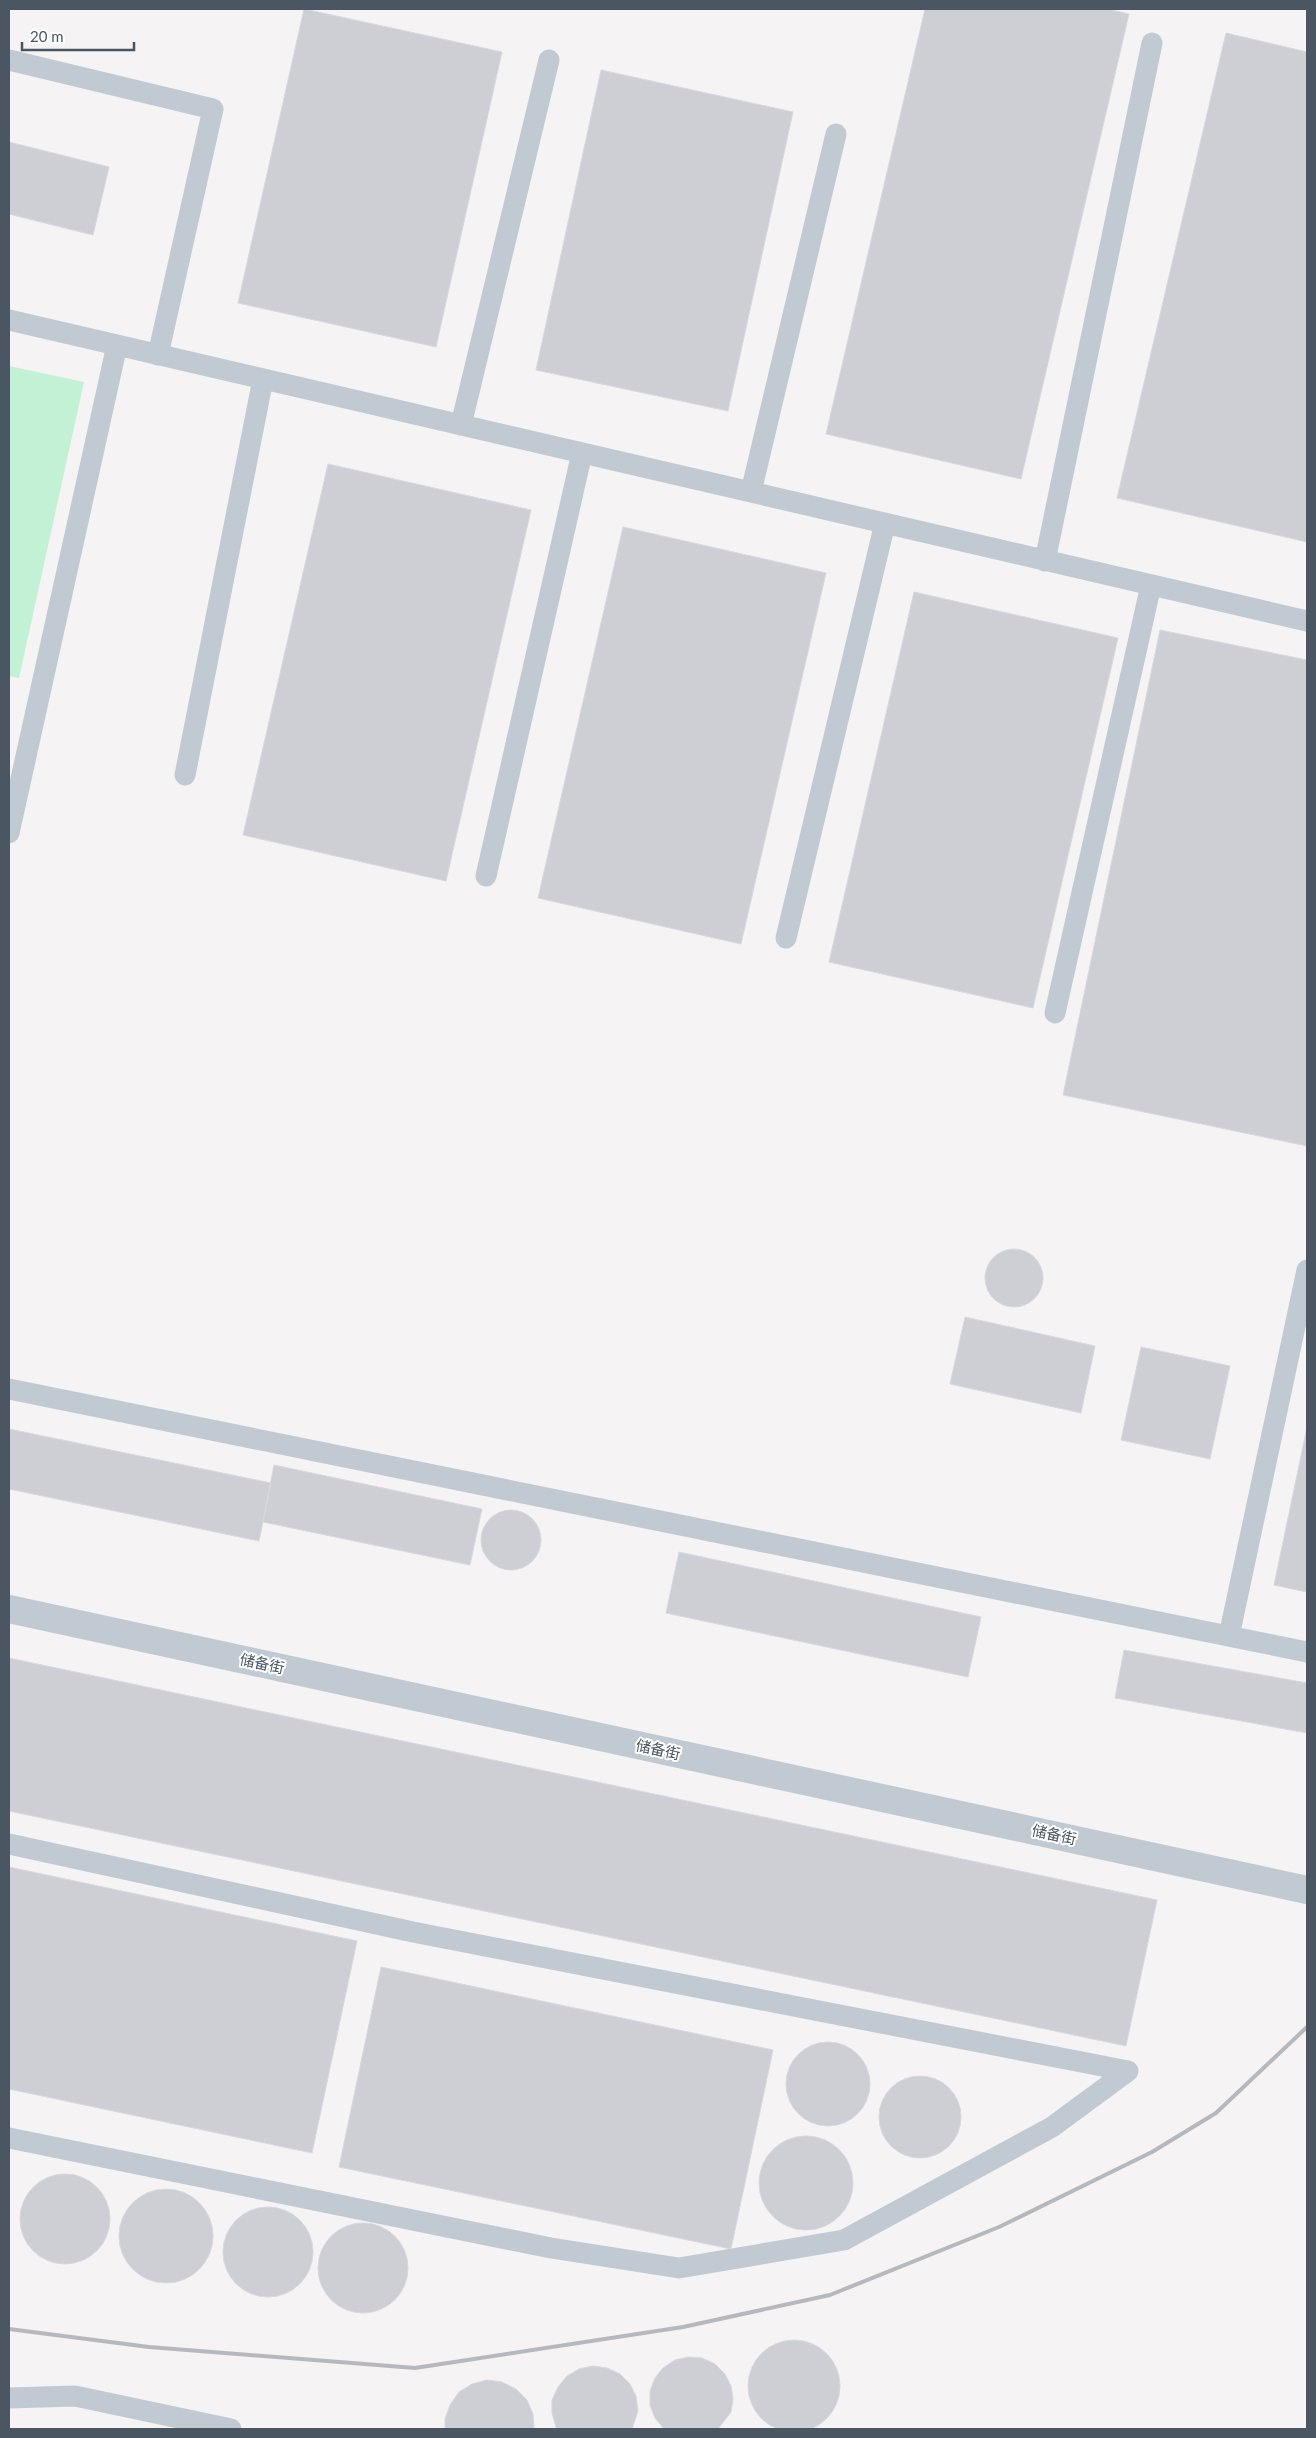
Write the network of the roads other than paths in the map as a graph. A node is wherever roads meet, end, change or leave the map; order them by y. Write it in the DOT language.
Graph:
graph roads {
  1 [pos="1152,43"];
  2 [pos="9,60"];
  3 [pos="549,60"];
  4 [pos="836,134"];
  5 [pos="9,320"];
  6 [pos="117,345"];
  7 [pos="158,355"];
  8 [pos="263,379"];
  9 [pos="461,425"];
  10 [pos="582,453"];
  11 [pos="751,492"];
  12 [pos="885,523"];
  13 [pos="1045,560"];
  14 [pos="1151,585"];
  15 [pos="1307,621"];
  16 [pos="185,775"];
  17 [pos="9,833"];
  18 [pos="486,876"];
  19 [pos="786,938"];
  20 [pos="1055,1013"];
  21 [pos="1307,1270"];
  22 [pos="9,1389"];
  23 [pos="9,1609"];
  24 [pos="1229,1636"];
  25 [pos="1307,1652"];
  26 [pos="9,1844"];
  27 [pos="1307,1890"];
  28 [pos="9,2138"];
  29 [pos="9,2398"];
  30 [pos="231,2429"];
  1 -- 13 [label="lane"];
  2 -- 7 [label="lane"];
  3 -- 9 [label="lane"];
  4 -- 11 [label="lane"];
  5 -- 6 [label="lane"];
  6 -- 7 [label="lane"];
  6 -- 17 [label="lane"];
  7 -- 8 [label="lane"];
  8 -- 9 [label="lane"];
  8 -- 16 [label="lane"];
  9 -- 10 [label="lane"];
  10 -- 11 [label="lane"];
  10 -- 18 [label="lane"];
  11 -- 12 [label="lane"];
  12 -- 13 [label="lane"];
  12 -- 19 [label="lane"];
  13 -- 14 [label="lane"];
  14 -- 15 [label="lane"];
  14 -- 20 [label="lane"];
  21 -- 24 [label="lane"];
  22 -- 24 [label="lane"];
  23 -- 27 [label="street, 储备街"];
  24 -- 25 [label="lane"];
  26 -- 28 [label="lane"];
  29 -- 30 [label="lane"];
}
